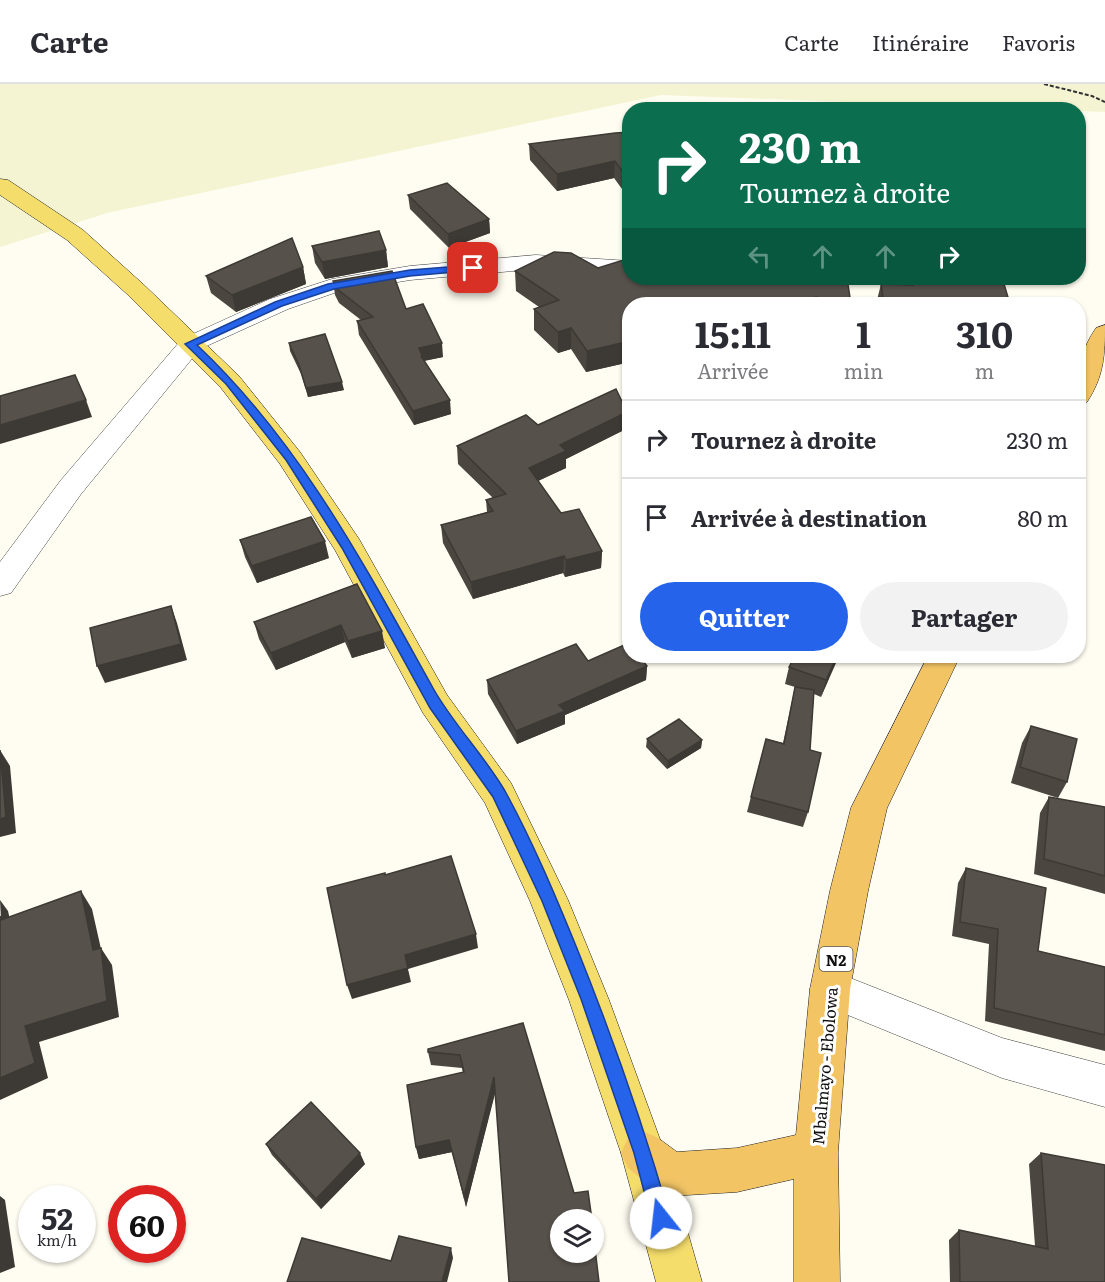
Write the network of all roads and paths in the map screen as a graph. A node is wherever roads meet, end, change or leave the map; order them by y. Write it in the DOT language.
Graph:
graph roads {
  1 [pos="1044,84"];
  2 [pos="1105,102"];
  3 [pos="0,185"];
  4 [pos="622,267"];
  5 [pos="1105,333"];
  6 [pos="191,344"];
  7 [pos="1086,377"];
  8 [pos="0,585"];
  9 [pos="941,663"];
  10 [pos="830,989"];
  11 [pos="1105,1086"];
  12 [pos="816,1152"];
  13 [pos="643,1153"];
  14 [pos="679,1282"];
  15 [pos="817,1282"];
  1 -- 2 [label="path"];
  3 -- 6 [label="main road"];
  4 -- 6 [label="street"];
  5 -- 7 [label="highway"];
  6 -- 8 [label="street"];
  6 -- 13 [label="main road"];
  9 -- 10 [label="highway, Mbalmayo - Ebolowa / N2"];
  10 -- 11 [label="street"];
  10 -- 12 [label="highway, Mbalmayo - Ebolowa / N2"];
  12 -- 13 [label="highway"];
  12 -- 15 [label="highway, Mbalmayo - Ebolowa / N2"];
  13 -- 14 [label="main road"];
}
